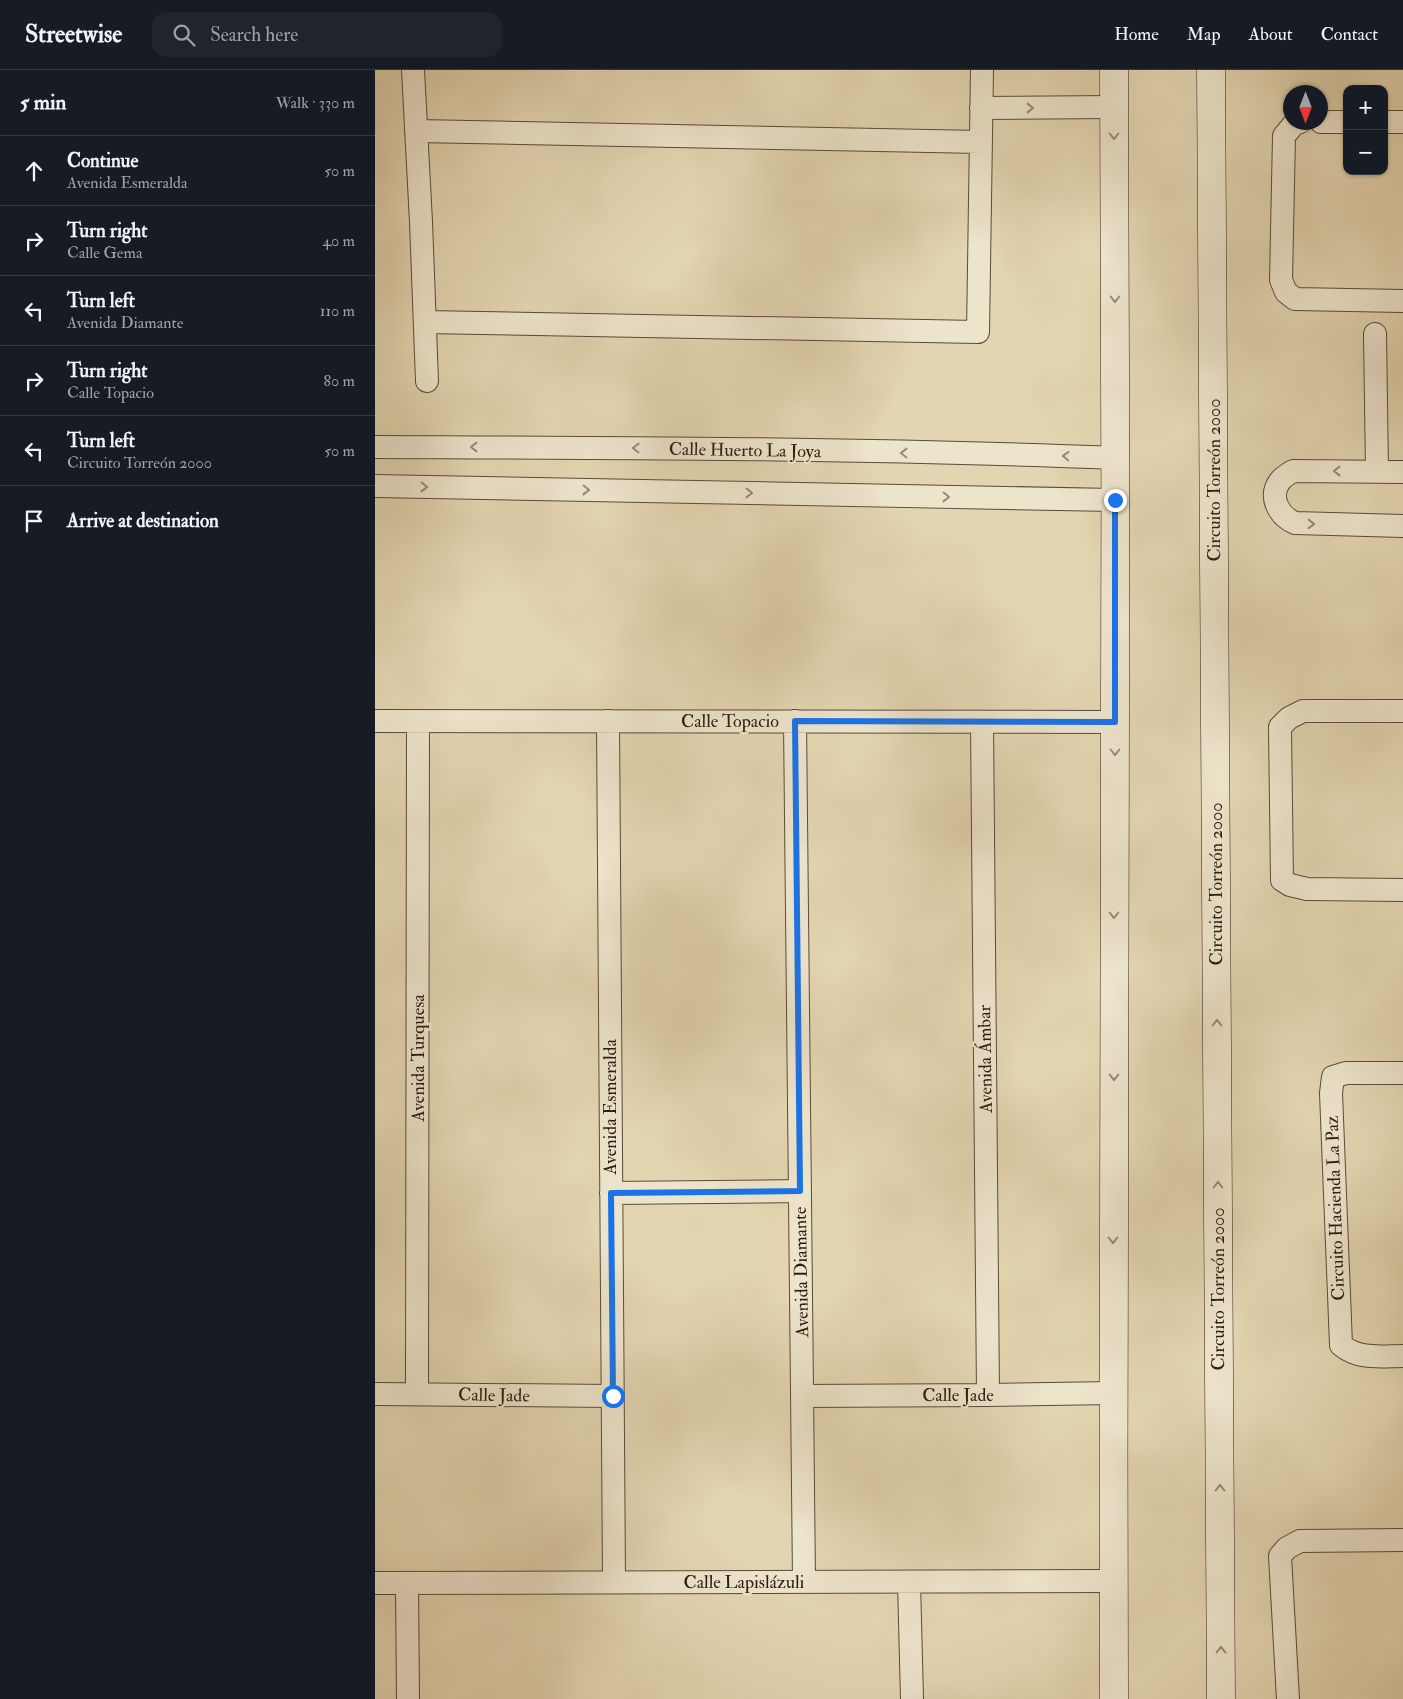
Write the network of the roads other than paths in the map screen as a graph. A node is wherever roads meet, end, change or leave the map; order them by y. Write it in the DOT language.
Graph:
graph roads {
  1 [pos="413,70"];
  2 [pos="982,70"];
  3 [pos="1114,70"];
  4 [pos="1211,70"];
  5 [pos="1114,107"];
  6 [pos="981,108"];
  7 [pos="1328,122"];
  8 [pos="1343,122"];
  9 [pos="1388,122"];
  10 [pos="1403,122"];
  11 [pos="1289,130"];
  12 [pos="416,131"];
  13 [pos="981,142"];
  14 [pos="1403,300"];
  15 [pos="425,322"];
  16 [pos="1375,334"];
  17 [pos="427,380"];
  18 [pos="375,447"];
  19 [pos="1115,458"];
  20 [pos="1377,471"];
  21 [pos="1403,472"];
  22 [pos="375,486"];
  23 [pos="1115,500"];
  24 [pos="1403,526"];
  25 [pos="1403,711"];
  26 [pos="375,721"];
  27 [pos="419,721"];
  28 [pos="607,721"];
  29 [pos="795,721"];
  30 [pos="982,722"];
  31 [pos="1115,722"];
  32 [pos="1403,890"];
  33 [pos="1403,1073"];
  34 [pos="800,1191"];
  35 [pos="611,1193"];
  36 [pos="1403,1356"];
  37 [pos="1113,1393"];
  38 [pos="375,1394"];
  39 [pos="417,1394"];
  40 [pos="988,1395"];
  41 [pos="613,1396"];
  42 [pos="802,1396"];
  43 [pos="1403,1540"];
  44 [pos="1114,1581"];
  45 [pos="614,1582"];
  46 [pos="804,1582"];
  47 [pos="909,1582"];
  48 [pos="375,1583"];
  49 [pos="407,1583"];
  50 [pos="408,1699"];
  51 [pos="912,1699"];
  52 [pos="1114,1699"];
  53 [pos="1221,1699"];
  54 [pos="1287,1699"];
  1 -- 12 [label="street"];
  2 -- 6 [label="street"];
  3 -- 5 [label="main road"];
  53 -- 4 [label="main road, Circuito Torreón 2000, one-way"];
  6 -- 5 [label="street, one-way"];
  5 -- 19 [label="main road, one-way"];
  6 -- 13 [label="street"];
  7 -- 8 [label="street"];
  9 -- 10 [label="street"];
  11 -- 14 [label="street"];
  12 -- 13 [label="street"];
  12 -- 15 [label="street"];
  13 -- 15 [label="street"];
  15 -- 17 [label="street"];
  16 -- 20 [label="street"];
  19 -- 18 [label="street, Calle Huerto La Joya, one-way"];
  19 -- 23 [label="main road"];
  20 -- 21 [label="street"];
  20 -- 24 [label="street, one-way"];
  22 -- 23 [label="street, one-way"];
  23 -- 31 [label="main road"];
  25 -- 32 [label="street"];
  26 -- 27 [label="street, Calle Topacio"];
  27 -- 28 [label="street, Calle Topacio"];
  27 -- 39 [label="street, Avenida Turquesa"];
  28 -- 29 [label="street, Calle Topacio"];
  28 -- 35 [label="street, Avenida Esmeralda"];
  29 -- 30 [label="street, Calle Topacio"];
  29 -- 34 [label="street, Avenida Diamante"];
  30 -- 31 [label="street, Calle Topacio"];
  30 -- 40 [label="street, Avenida Ámbar"];
  31 -- 37 [label="main road, one-way"];
  33 -- 36 [label="street, Circuito Hacienda La Paz"];
  34 -- 35 [label="street"];
  34 -- 42 [label="street, Avenida Diamante"];
  35 -- 41 [label="street, Avenida Esmeralda"];
  37 -- 40 [label="street, Calle Jade"];
  37 -- 44 [label="main road"];
  38 -- 39 [label="street, Calle Jade"];
  39 -- 41 [label="street, Calle Jade"];
  40 -- 42 [label="street, Calle Jade"];
  41 -- 45 [label="street, Avenida Esmeralda"];
  42 -- 46 [label="street, Avenida Diamante"];
  43 -- 54 [label="street"];
  44 -- 47 [label="street, Calle Lapislázuli"];
  44 -- 52 [label="main road"];
  45 -- 46 [label="street, Calle Lapislázuli"];
  45 -- 49 [label="street, Calle Lapislázuli"];
  46 -- 47 [label="street, Calle Lapislázuli"];
  47 -- 51 [label="street"];
  48 -- 49 [label="street, Calle Lapislázuli"];
  49 -- 50 [label="street"];
}
